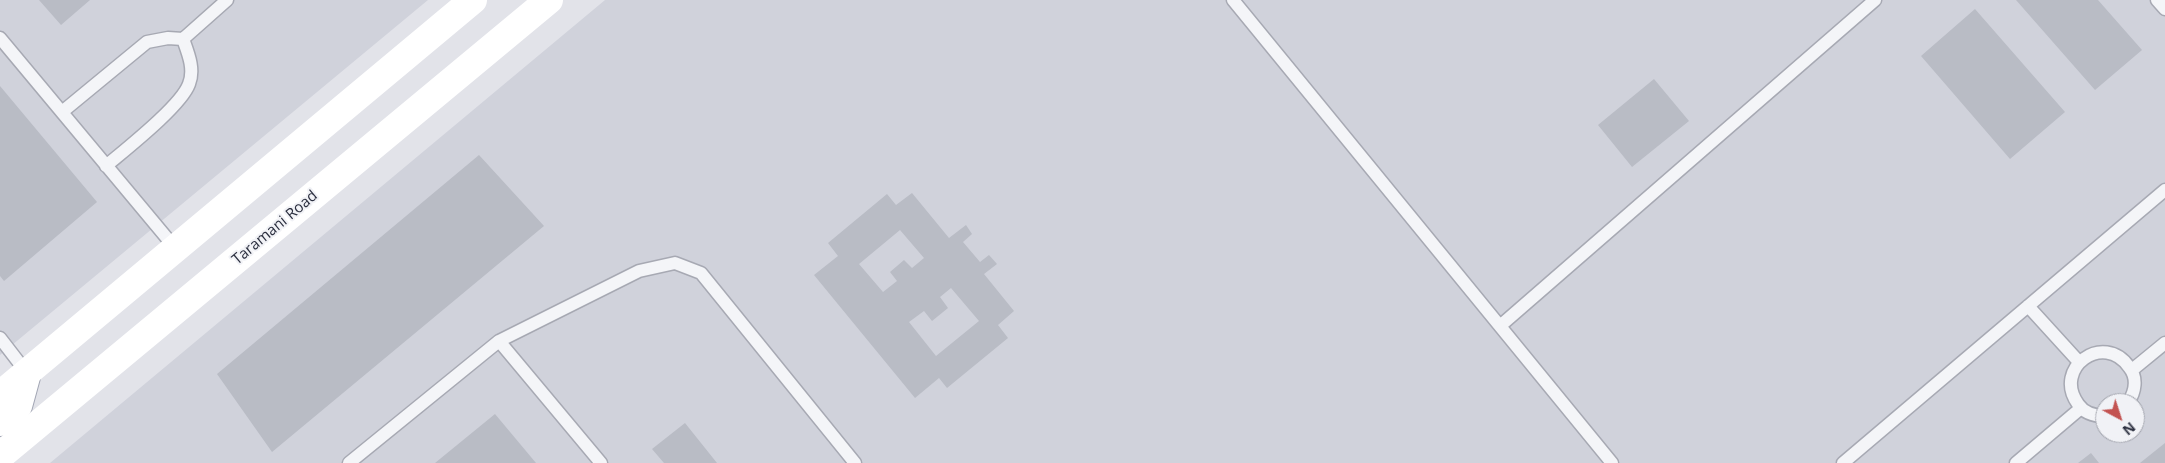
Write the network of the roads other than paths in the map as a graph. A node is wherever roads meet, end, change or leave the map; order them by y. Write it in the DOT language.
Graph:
graph roads {
  1 [pos="228,0"];
  2 [pos="473,0"];
  3 [pos="549,0"];
  4 [pos="1233,0"];
  5 [pos="1875,0"];
  6 [pos="2157,0"];
  7 [pos="2165,9"];
  8 [pos="0,38"];
  9 [pos="183,39"];
  10 [pos="62,112"];
  11 [pos="106,166"];
  12 [pos="2165,190"];
  13 [pos="176,249"];
  14 [pos="2028,306"];
  15 [pos="1500,326"];
  16 [pos="0,338"];
  17 [pos="499,342"];
  18 [pos="2165,343"];
  19 [pos="2079,362"];
  20 [pos="2132,370"];
  21 [pos="27,373"];
  22 [pos="2133,393"];
  23 [pos="0,395"];
  24 [pos="2081,408"];
  25 [pos="2095,415"];
  26 [pos="0,422"];
  27 [pos="0,456"];
  28 [pos="349,463"];
  29 [pos="601,463"];
  30 [pos="855,463"];
  31 [pos="1612,463"];
  32 [pos="1843,463"];
  33 [pos="2016,463"];
  1 -- 9 [label="lane"];
  2 -- 13 [label="street"];
  3 -- 27 [label="street, Taramani Road"];
  4 -- 15 [label="lane"];
  5 -- 15 [label="lane"];
  6 -- 7 [label="lane"];
  8 -- 10 [label="lane"];
  9 -- 10 [label="lane"];
  9 -- 11 [label="lane"];
  10 -- 11 [label="lane"];
  11 -- 13 [label="lane"];
  12 -- 14 [label="lane"];
  13 -- 21 [label="street"];
  14 -- 19 [label="lane"];
  14 -- 32 [label="lane"];
  15 -- 31 [label="lane"];
  16 -- 21 [label="lane"];
  17 -- 28 [label="lane"];
  17 -- 29 [label="lane"];
  17 -- 30 [label="lane"];
  18 -- 20 [label="lane"];
  19 -- 20 [label="lane"];
  19 -- 24 [label="lane"];
  20 -- 22 [label="lane"];
  21 -- 23 [label="street"];
  21 -- 26 [label="street"];
  24 -- 25 [label="lane"];
  24 -- 33 [label="lane"];
}
